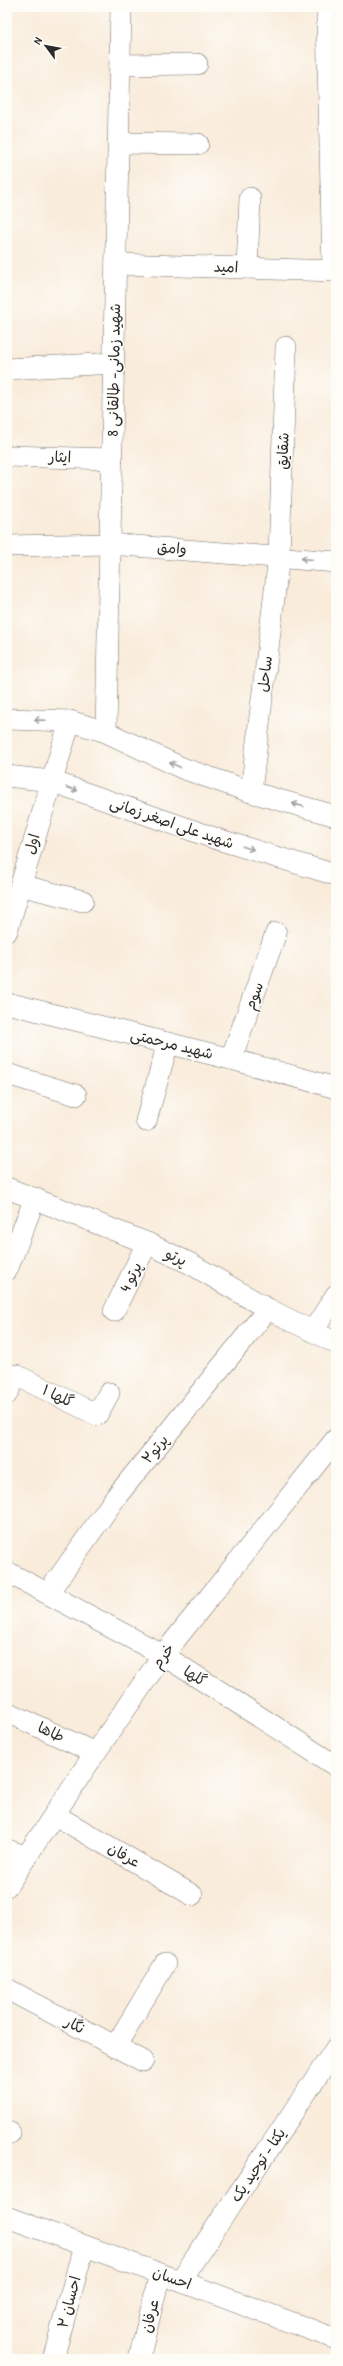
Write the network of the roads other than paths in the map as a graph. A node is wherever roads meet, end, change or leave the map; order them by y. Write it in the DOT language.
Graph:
graph roads {
  1 [pos="121,7"];
  2 [pos="333,7"];
  3 [pos="197,64"];
  4 [pos="120,65"];
  5 [pos="118,143"];
  6 [pos="198,144"];
  7 [pos="250,198"];
  8 [pos="116,264"];
  9 [pos="247,268"];
  10 [pos="334,271"];
  11 [pos="286,347"];
  12 [pos="114,363"];
  13 [pos="7,369"];
  14 [pos="7,456"];
  15 [pos="112,459"];
  16 [pos="110,544"];
  17 [pos="7,546"];
  18 [pos="279,556"];
  19 [pos="336,562"];
  20 [pos="7,718"];
  21 [pos="70,721"];
  22 [pos="106,732"];
  23 [pos="7,776"];
  24 [pos="51,781"];
  25 [pos="251,792"];
  26 [pos="336,816"];
  27 [pos="336,875"];
  28 [pos="20,884"];
  29 [pos="83,901"];
  30 [pos="7,931"];
  31 [pos="276,933"];
  32 [pos="7,1003"];
  33 [pos="168,1043"];
  34 [pos="231,1059"];
  35 [pos="7,1074"];
  36 [pos="336,1088"];
  37 [pos="76,1095"];
  38 [pos="146,1121"];
  39 [pos="7,1188"];
  40 [pos="35,1198"];
  41 [pos="147,1243"];
  42 [pos="7,1270"];
  43 [pos="336,1295"];
  44 [pos="268,1308"];
  45 [pos="114,1311"];
  46 [pos="313,1331"];
  47 [pos="336,1343"];
  48 [pos="109,1393"];
  49 [pos="7,1394"];
  50 [pos="336,1439"];
  51 [pos="7,1572"];
  52 [pos="48,1593"];
  53 [pos="163,1655"];
  54 [pos="7,1712"];
  55 [pos="95,1753"];
  56 [pos="336,1766"];
  57 [pos="56,1815"];
  58 [pos="7,1850"];
  59 [pos="27,1857"];
  60 [pos="7,1886"];
  61 [pos="192,1895"];
  62 [pos="165,1964"];
  63 [pos="7,1989"];
  64 [pos="115,2047"];
  65 [pos="336,2048"];
  66 [pos="143,2061"];
  67 [pos="7,2217"];
  68 [pos="84,2246"];
  69 [pos="160,2274"];
  70 [pos="180,2281"];
  71 [pos="336,2339"];
  72 [pos="53,2359"];
  73 [pos="139,2359"];
  1 -- 4 [label="street, شهید زمانی- طالقانی 8"];
  2 -- 10 [label="street"];
  3 -- 4 [label="street"];
  4 -- 5 [label="street, شهید زمانی- طالقانی 8"];
  5 -- 6 [label="street"];
  5 -- 8 [label="street, شهید زمانی- طالقانی 8"];
  7 -- 9 [label="street"];
  8 -- 9 [label="street, امید"];
  8 -- 12 [label="street, شهید زمانی- طالقانی 8"];
  9 -- 10 [label="street, امید"];
  11 -- 18 [label="street, شقایق"];
  12 -- 13 [label="street"];
  12 -- 15 [label="street, شهید زمانی- طالقانی 8"];
  14 -- 15 [label="street, ایثار"];
  15 -- 16 [label="street, شهید زمانی- طالقانی 8"];
  16 -- 17 [label="street, وامق"];
  16 -- 18 [label="street, وامق"];
  16 -- 22 [label="street, شهید زمانی- طالقانی 8"];
  19 -- 18 [label="street, وامق, one-way"];
  18 -- 25 [label="street, ساحل"];
  21 -- 20 [label="street, one-way"];
  21 -- 22 [label="street"];
  21 -- 24 [label="street, اول"];
  25 -- 22 [label="street, one-way"];
  23 -- 24 [label="street, شهید علی اصغر زمانی"];
  24 -- 27 [label="street, شهید علی اصغر زمانی, one-way"];
  24 -- 28 [label="street, اول"];
  26 -- 25 [label="street, one-way"];
  28 -- 29 [label="street"];
  28 -- 30 [label="street, اول"];
  31 -- 34 [label="street, سوم"];
  32 -- 33 [label="street, شهید مرحمتی"];
  33 -- 34 [label="street, شهید مرحمتی"];
  33 -- 38 [label="street"];
  34 -- 36 [label="street, شهید مرحمتی"];
  35 -- 37 [label="street"];
  39 -- 40 [label="street, پرتو"];
  40 -- 41 [label="street, پرتو"];
  40 -- 42 [label="street"];
  41 -- 44 [label="street, پرتو"];
  41 -- 45 [label="street, پرتو 4"];
  43 -- 46 [label="street"];
  44 -- 46 [label="street, پرتو"];
  44 -- 52 [label="street, پرتو۲"];
  46 -- 47 [label="street, پرتو"];
  48 -- 49 [label="street, گلها ۱"];
  50 -- 53 [label="street, خرم"];
  51 -- 52 [label="street, گلها"];
  52 -- 53 [label="street, گلها"];
  53 -- 55 [label="street, خرم"];
  53 -- 56 [label="street, گلها"];
  54 -- 55 [label="street, طاها"];
  55 -- 57 [label="street, خرم"];
  57 -- 59 [label="street, خرم"];
  57 -- 61 [label="street, عرفان"];
  58 -- 59 [label="street"];
  59 -- 60 [label="street, خرم"];
  62 -- 64 [label="street"];
  63 -- 64 [label="street, نگار"];
  64 -- 66 [label="street, نگار"];
  65 -- 70 [label="street, یکتا - توحید یک"];
  67 -- 68 [label="street, احسان"];
  68 -- 69 [label="street, احسان"];
  68 -- 72 [label="street, احسان ۲"];
  69 -- 70 [label="street, احسان"];
  69 -- 73 [label="street, عرفان"];
  70 -- 71 [label="street, احسان"];
}
